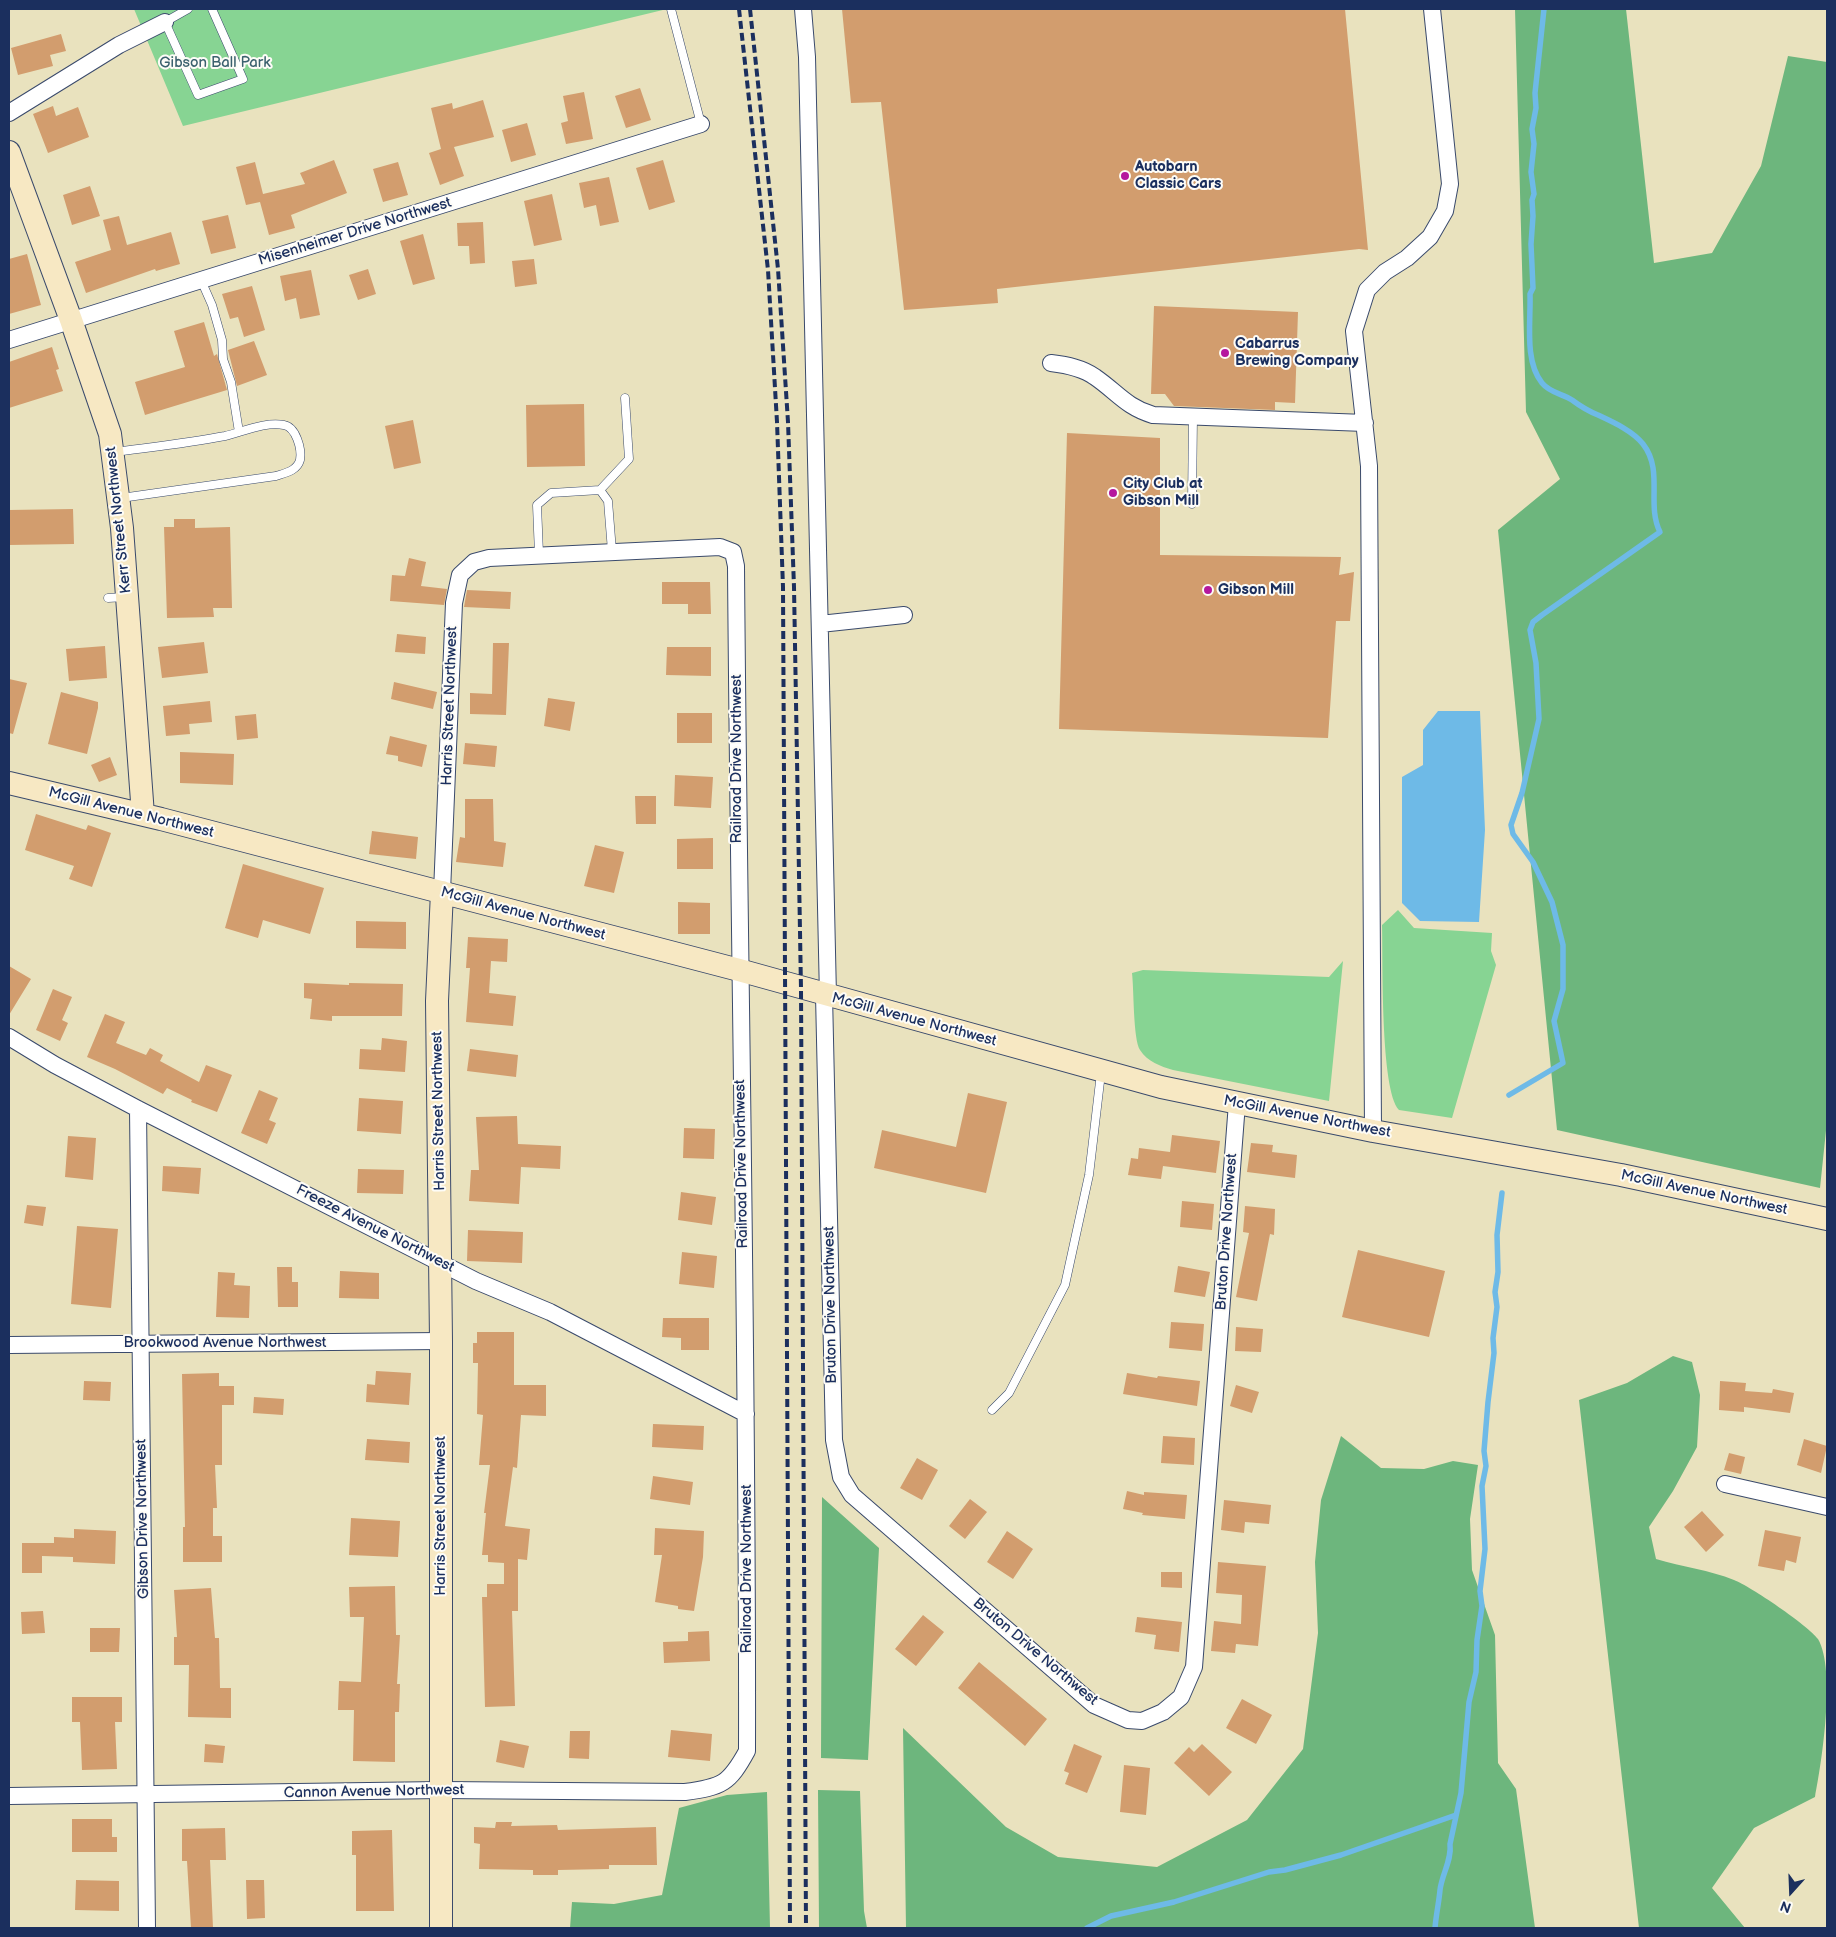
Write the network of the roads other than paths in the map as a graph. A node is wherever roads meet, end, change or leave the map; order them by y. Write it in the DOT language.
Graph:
graph roads {
  1 [pos="188,9"];
  2 [pos="212,9"];
  3 [pos="671,9"];
  4 [pos="803,9"];
  5 [pos="1432,9"];
  6 [pos="165,22"];
  7 [pos="9,113"];
  8 [pos="701,124"];
  9 [pos="9,152"];
  10 [pos="202,280"];
  11 [pos="71,320"];
  12 [pos="9,340"];
  13 [pos="1051,363"];
  14 [pos="625,398"];
  15 [pos="1193,416"];
  16 [pos="1365,423"];
  17 [pos="239,432"];
  18 [pos="113,453"];
  19 [pos="600,490"];
  20 [pos="119,498"];
  21 [pos="1192,504"];
  22 [pos="612,552"];
  23 [pos="733,552"];
  24 [pos="539,554"];
  25 [pos="904,615"];
  26 [pos="820,624"];
  27 [pos="9,783"];
  28 [pos="143,815"];
  29 [pos="442,892"];
  30 [pos="739,970"];
  31 [pos="826,996"];
  32 [pos="9,1036"];
  33 [pos="1102,1071"];
  34 [pos="1237,1103"];
  35 [pos="138,1109"];
  36 [pos="1373,1131"];
  37 [pos="1827,1219"];
  38 [pos="440,1263"];
  39 [pos="441,1341"];
  40 [pos="141,1343"];
  41 [pos="9,1345"];
  42 [pos="992,1410"];
  43 [pos="746,1414"];
  44 [pos="1725,1484"];
  45 [pos="1827,1507"];
  46 [pos="734,1773"];
  47 [pos="441,1790"];
  48 [pos="145,1795"];
  49 [pos="9,1796"];
  50 [pos="147,1928"];
  51 [pos="441,1928"];
  1 -- 6 [label="lane"];
  2 -- 6 [label="lane"];
  3 -- 8 [label="lane"];
  4 -- 26 [label="street, Bruton Drive Northwest"];
  5 -- 16 [label="street"];
  6 -- 7 [label="street"];
  8 -- 10 [label="street, Misenheimer Drive Northwest"];
  9 -- 11 [label="street, Kerr Street Northwest"];
  10 -- 11 [label="street, Misenheimer Drive Northwest"];
  10 -- 17 [label="lane"];
  11 -- 12 [label="street, Misenheimer Drive Northwest"];
  11 -- 18 [label="street, Kerr Street Northwest"];
  13 -- 15 [label="street"];
  14 -- 19 [label="lane"];
  15 -- 16 [label="street"];
  15 -- 21 [label="lane"];
  16 -- 36 [label="street"];
  17 -- 18 [label="lane"];
  17 -- 20 [label="lane"];
  18 -- 20 [label="street, Kerr Street Northwest"];
  19 -- 22 [label="lane"];
  19 -- 24 [label="lane"];
  20 -- 28 [label="street, Kerr Street Northwest"];
  22 -- 23 [label="street, Harris Street Northwest"];
  22 -- 24 [label="street, Harris Street Northwest"];
  23 -- 30 [label="street, Railroad Drive Northwest"];
  24 -- 29 [label="street, Harris Street Northwest"];
  25 -- 26 [label="street"];
  26 -- 31 [label="street, Bruton Drive Northwest"];
  27 -- 28 [label="street, McGill Avenue Northwest"];
  28 -- 29 [label="street, McGill Avenue Northwest"];
  29 -- 30 [label="street, McGill Avenue Northwest"];
  29 -- 38 [label="street, Harris Street Northwest"];
  30 -- 31 [label="street, McGill Avenue Northwest"];
  30 -- 43 [label="street, Railroad Drive Northwest"];
  31 -- 33 [label="street, McGill Avenue Northwest"];
  31 -- 34 [label="street, Bruton Drive Northwest"];
  32 -- 35 [label="street, Freeze Avenue Northwest"];
  33 -- 34 [label="street, McGill Avenue Northwest"];
  33 -- 42 [label="lane"];
  34 -- 36 [label="street, McGill Avenue Northwest"];
  35 -- 38 [label="street, Freeze Avenue Northwest"];
  35 -- 40 [label="street, Gibson Drive Northwest"];
  36 -- 37 [label="street, McGill Avenue Northwest"];
  38 -- 39 [label="street, Harris Street Northwest"];
  38 -- 43 [label="street, Freeze Avenue Northwest"];
  39 -- 40 [label="street, Brookwood Avenue Northwest"];
  39 -- 47 [label="street, Harris Street Northwest"];
  40 -- 41 [label="street, Brookwood Avenue Northwest"];
  40 -- 48 [label="street, Gibson Drive Northwest"];
  43 -- 46 [label="street, Railroad Drive Northwest"];
  44 -- 45 [label="street"];
  46 -- 47 [label="street, Cannon Avenue Northwest"];
  47 -- 48 [label="street, Cannon Avenue Northwest"];
  47 -- 51 [label="street, Harris Street Northwest"];
  48 -- 49 [label="street, Cannon Avenue Northwest"];
  48 -- 50 [label="street, Gibson Drive Northwest"];
}
